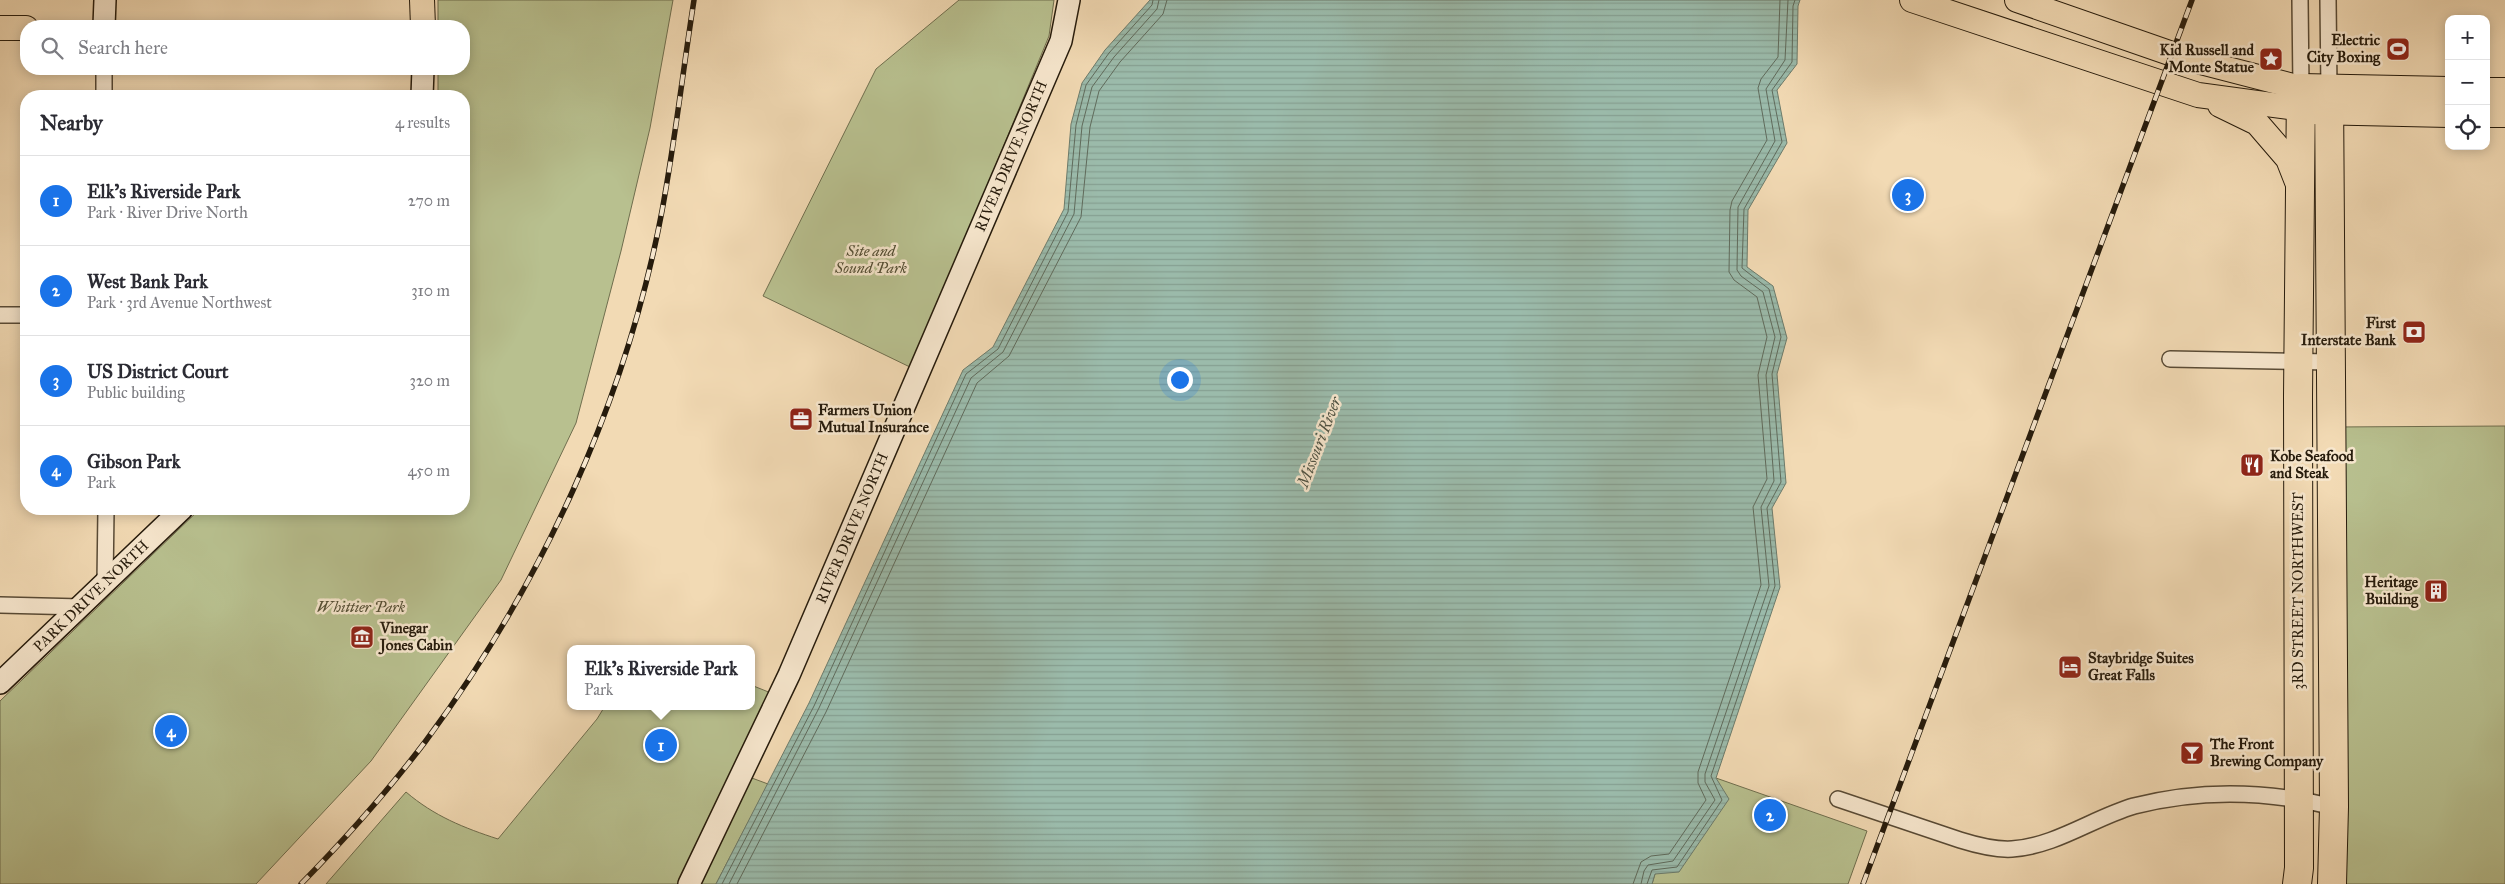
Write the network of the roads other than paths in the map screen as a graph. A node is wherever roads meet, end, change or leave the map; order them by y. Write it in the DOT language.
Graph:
graph roads {
  1 [pos="105,0"];
  2 [pos="422,0"];
  3 [pos="1069,0"];
  4 [pos="1912,0"];
  5 [pos="2017,0"];
  6 [pos="2300,0"];
  7 [pos="2328,0"];
  8 [pos="104,20"];
  9 [pos="423,20"];
  10 [pos="0,28"];
  11 [pos="20,28"];
  12 [pos="104,75"];
  13 [pos="422,75"];
  14 [pos="104,90"];
  15 [pos="422,90"];
  16 [pos="2445,91"];
  17 [pos="2490,92"];
  18 [pos="2505,92"];
  19 [pos="2198,95"];
  20 [pos="2302,99"];
  21 [pos="2330,101"];
  22 [pos="2445,113"];
  23 [pos="2490,113"];
  24 [pos="2505,114"];
  25 [pos="2301,194"];
  26 [pos="0,315"];
  27 [pos="20,315"];
  28 [pos="2170,359"];
  29 [pos="2298,361"];
  30 [pos="2332,362"];
  31 [pos="106,515"];
  32 [pos="176,515"];
  33 [pos="105,583"];
  34 [pos="0,605"];
  35 [pos="82,607"];
  36 [pos="0,683"];
  37 [pos="2299,798"];
  38 [pos="1838,799"];
  39 [pos="2334,807"];
  40 [pos="689,884"];
  41 [pos="2297,884"];
  42 [pos="2332,884"];
  1 -- 8 [label="main road"];
  2 -- 9 [label="main road"];
  3 -- 40 [label="main road, RIVER DRIVE NORTH"];
  4 -- 19 [label="main road"];
  5 -- 20 [label="main road"];
  6 -- 20 [label="street"];
  7 -- 21 [label="street"];
  10 -- 11 [label="main road"];
  12 -- 14 [label="street"];
  13 -- 15 [label="main road"];
  16 -- 21 [label="highway"];
  17 -- 18 [label="highway"];
  19 -- 20 [label="main road"];
  19 -- 25 [label="main road"];
  20 -- 21 [label="highway"];
  20 -- 25 [label="highway, 3RD STREET NORTHWEST"];
  21 -- 22 [label="highway"];
  21 -- 30 [label="highway"];
  23 -- 24 [label="highway"];
  25 -- 29 [label="highway, 3RD STREET NORTHWEST"];
  26 -- 27 [label="street"];
  28 -- 29 [label="street"];
  29 -- 30 [label="street"];
  29 -- 37 [label="highway, 3RD STREET NORTHWEST"];
  30 -- 39 [label="highway"];
  31 -- 33 [label="street"];
  32 -- 33 [label="main road, PARK DRIVE NORTH"];
  33 -- 35 [label="main road, PARK DRIVE NORTH"];
  34 -- 35 [label="street"];
  35 -- 36 [label="main road, PARK DRIVE NORTH"];
  37 -- 38 [label="street"];
  37 -- 39 [label="street"];
  37 -- 41 [label="highway, 3RD STREET NORTHWEST"];
  39 -- 42 [label="highway"];
}
